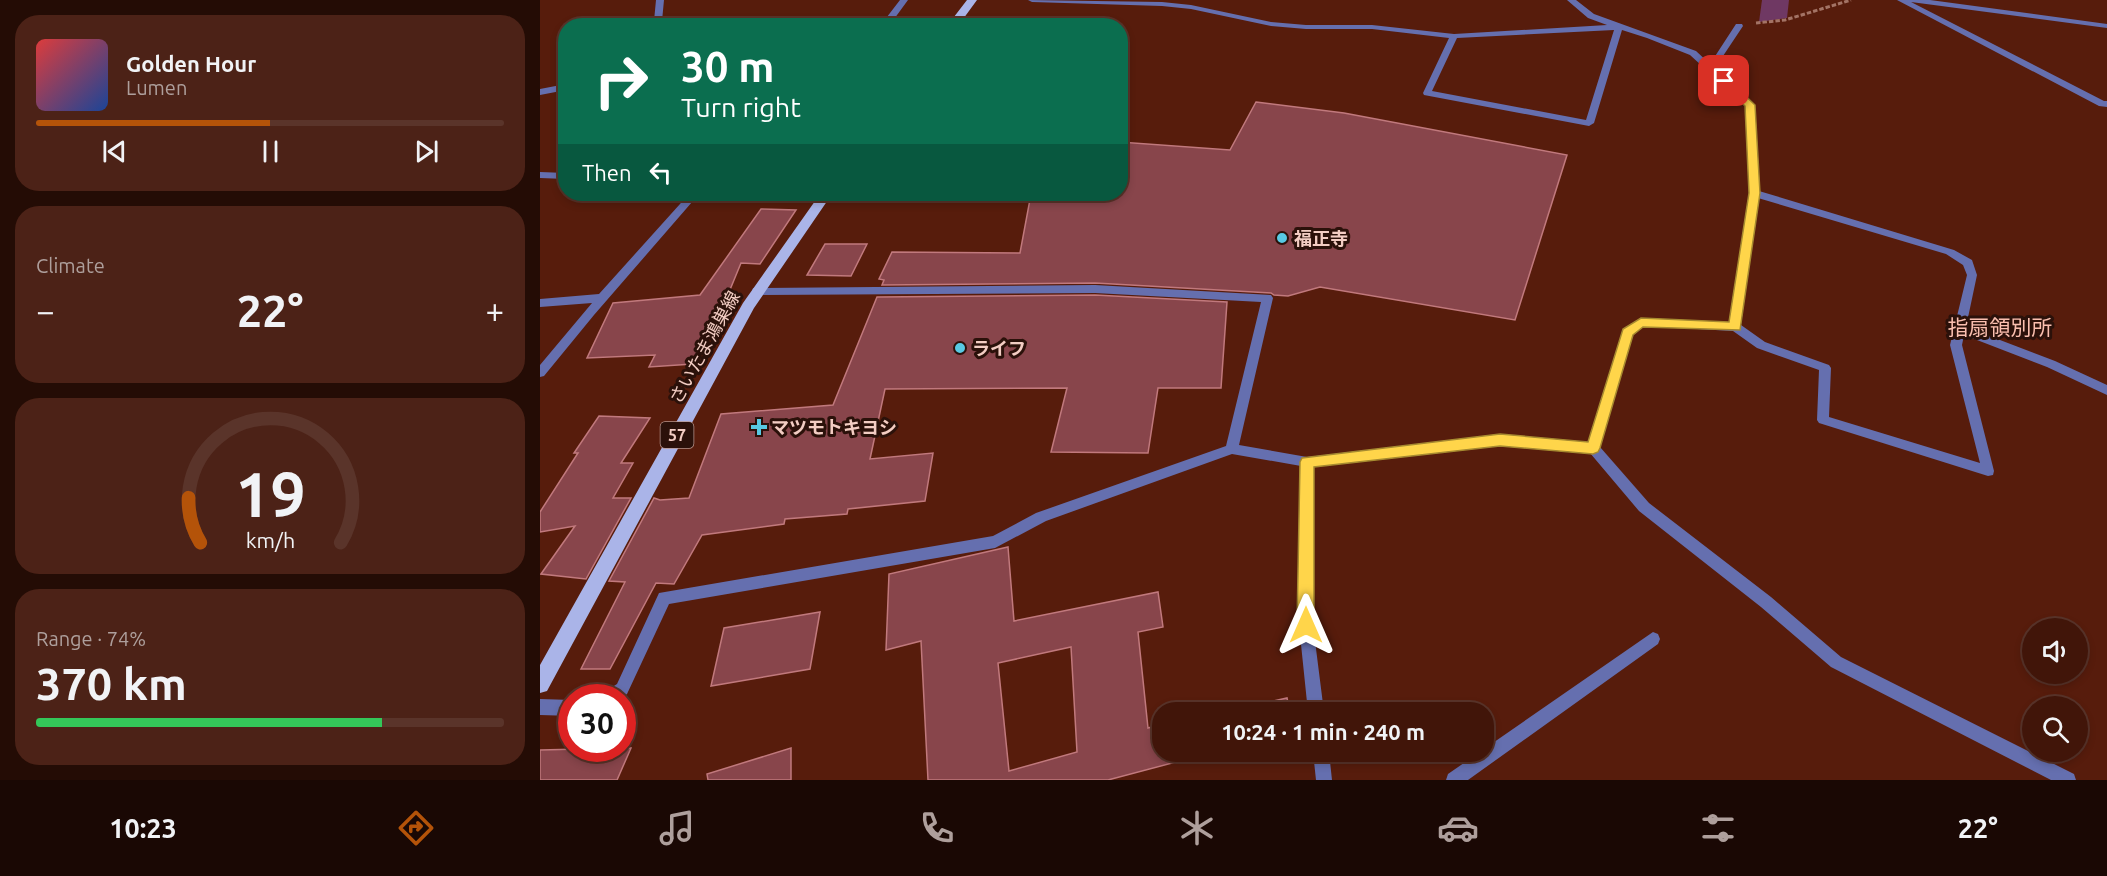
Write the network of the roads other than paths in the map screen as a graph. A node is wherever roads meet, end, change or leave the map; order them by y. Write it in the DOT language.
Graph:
graph roads {
  1 [pos="660,0"];
  2 [pos="904,0"];
  3 [pos="972,0"];
  4 [pos="1032,0"];
  5 [pos="1571,0"];
  6 [pos="1901,0"];
  7 [pos="1912,0"];
  8 [pos="658,18"];
  9 [pos="890,18"];
  10 [pos="958,18"];
  11 [pos="1740,26"];
  12 [pos="2107,26"];
  13 [pos="1618,27"];
  14 [pos="1455,36"];
  15 [pos="1712,69"];
  16 [pos="558,89"];
  17 [pos="540,92"];
  18 [pos="2107,104"];
  19 [pos="540,175"];
  20 [pos="558,176"];
  21 [pos="1754,193"];
  22 [pos="688,201"];
  23 [pos="821,201"];
  24 [pos="757,291"];
  25 [pos="602,298"];
  26 [pos="540,303"];
  27 [pos="1735,327"];
  28 [pos="1960,329"];
  29 [pos="540,373"];
  30 [pos="2107,390"];
  31 [pos="1593,448"];
  32 [pos="1232,449"];
  33 [pos="1307,462"];
  34 [pos="1653,639"];
  35 [pos="540,684"];
  36 [pos="624,684"];
  37 [pos="1315,702"];
  38 [pos="540,707"];
  39 [pos="558,708"];
  40 [pos="1322,762"];
  41 [pos="1324,780"];
  42 [pos="1454,780"];
  43 [pos="2068,780"];
  1 -- 8 [label="street"];
  2 -- 9 [label="street"];
  3 -- 10 [label="main road"];
  4 -- 14 [label="street"];
  5 -- 13 [label="street"];
  6 -- 18 [label="street"];
  7 -- 12 [label="street"];
  11 -- 15 [label="street"];
  13 -- 14 [label="street"];
  13 -- 14 [label="street"];
  13 -- 15 [label="street"];
  15 -- 21 [label="street"];
  16 -- 17 [label="street"];
  19 -- 20 [label="street"];
  21 -- 27 [label="street"];
  21 -- 28 [label="street"];
  22 -- 25 [label="street"];
  23 -- 24 [label="main road, さいたま鴻巣線 / 57"];
  24 -- 32 [label="street"];
  24 -- 35 [label="main road, さいたま鴻巣線 / 57"];
  25 -- 26 [label="street"];
  25 -- 29 [label="street"];
  27 -- 28 [label="street"];
  27 -- 31 [label="street"];
  28 -- 30 [label="street"];
  31 -- 33 [label="street"];
  31 -- 43 [label="street"];
  32 -- 33 [label="street"];
  32 -- 36 [label="street"];
  33 -- 37 [label="street"];
  34 -- 42 [label="street"];
  38 -- 39 [label="street"];
  40 -- 41 [label="street"];
}
